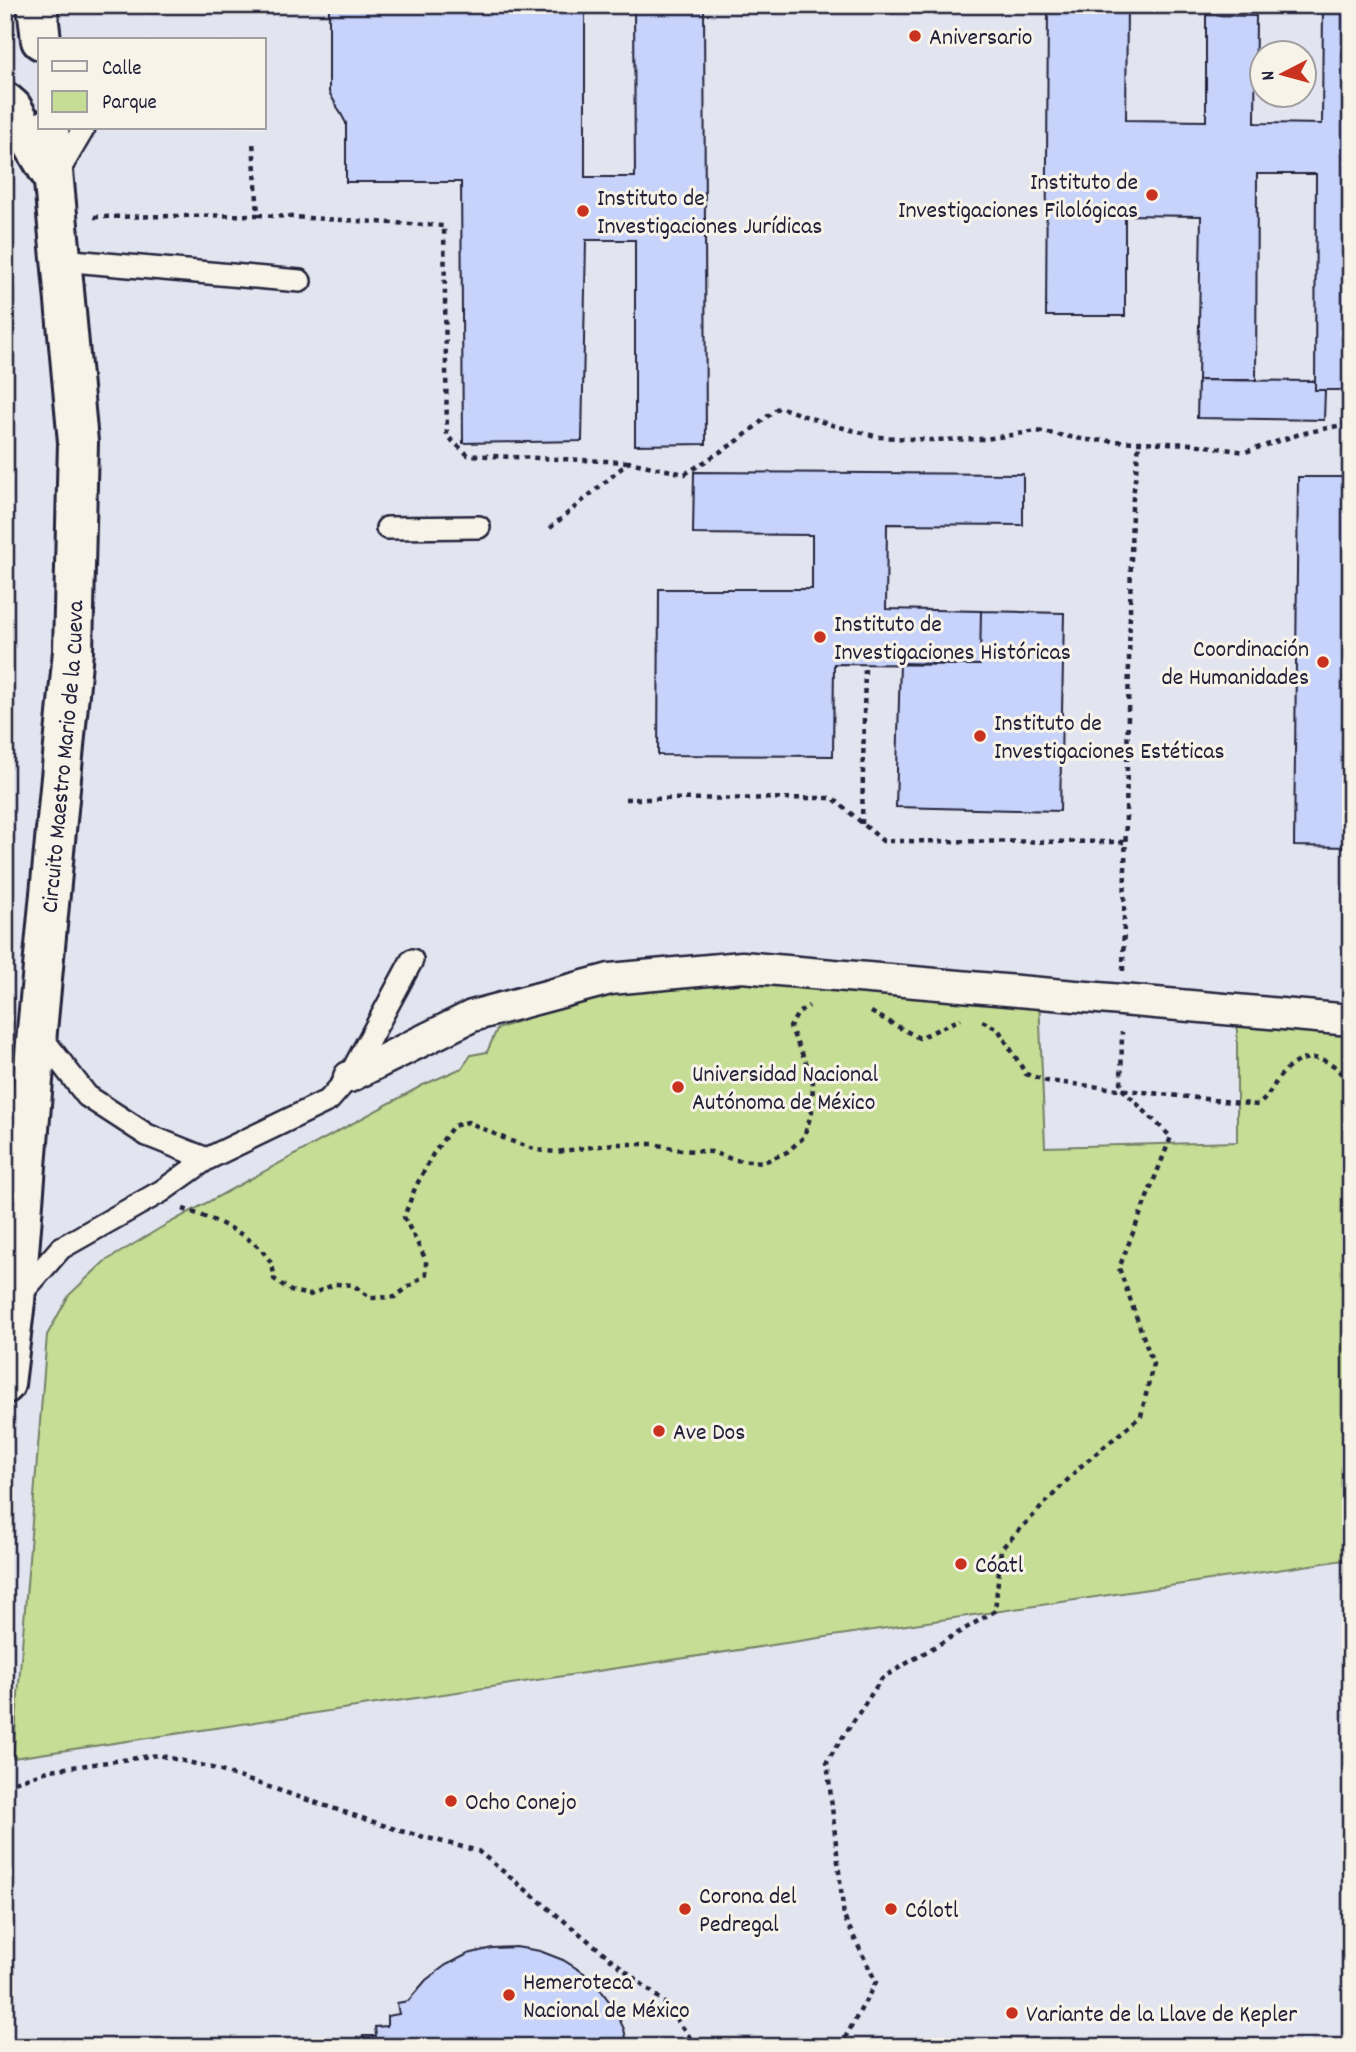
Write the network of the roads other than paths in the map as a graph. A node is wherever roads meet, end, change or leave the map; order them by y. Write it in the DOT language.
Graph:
graph roads {
  1 [pos="37,5"];
  2 [pos="41,38"];
  3 [pos="5,103"];
  4 [pos="49,130"];
  5 [pos="83,130"];
  6 [pos="54,178"];
  7 [pos="61,260"];
  8 [pos="300,281"];
  9 [pos="479,527"];
  10 [pos="387,528"];
  11 [pos="412,960"];
  12 [pos="1351,1020"];
  13 [pos="37,1031"];
  14 [pos="349,1077"];
  15 [pos="207,1158"];
  16 [pos="15,1301"];
  17 [pos="5,1381"];
  1 -- 2 [label="street"];
  3 -- 6 [label="street"];
  4 -- 6 [label="street, Circuito Maestro Mario de la Cueva"];
  5 -- 6 [label="lane"];
  6 -- 7 [label="street, Circuito Maestro Mario de la Cueva"];
  7 -- 8 [label="lane"];
  7 -- 13 [label="street, Circuito Maestro Mario de la Cueva"];
  9 -- 10 [label="lane"];
  11 -- 14 [label="lane"];
  12 -- 14 [label="street"];
  13 -- 15 [label="lane"];
  13 -- 16 [label="street, Circuito Maestro Mario de la Cueva"];
  14 -- 15 [label="lane"];
  15 -- 16 [label="lane"];
  16 -- 17 [label="street, Circuito Maestro Mario de la Cueva"];
}
